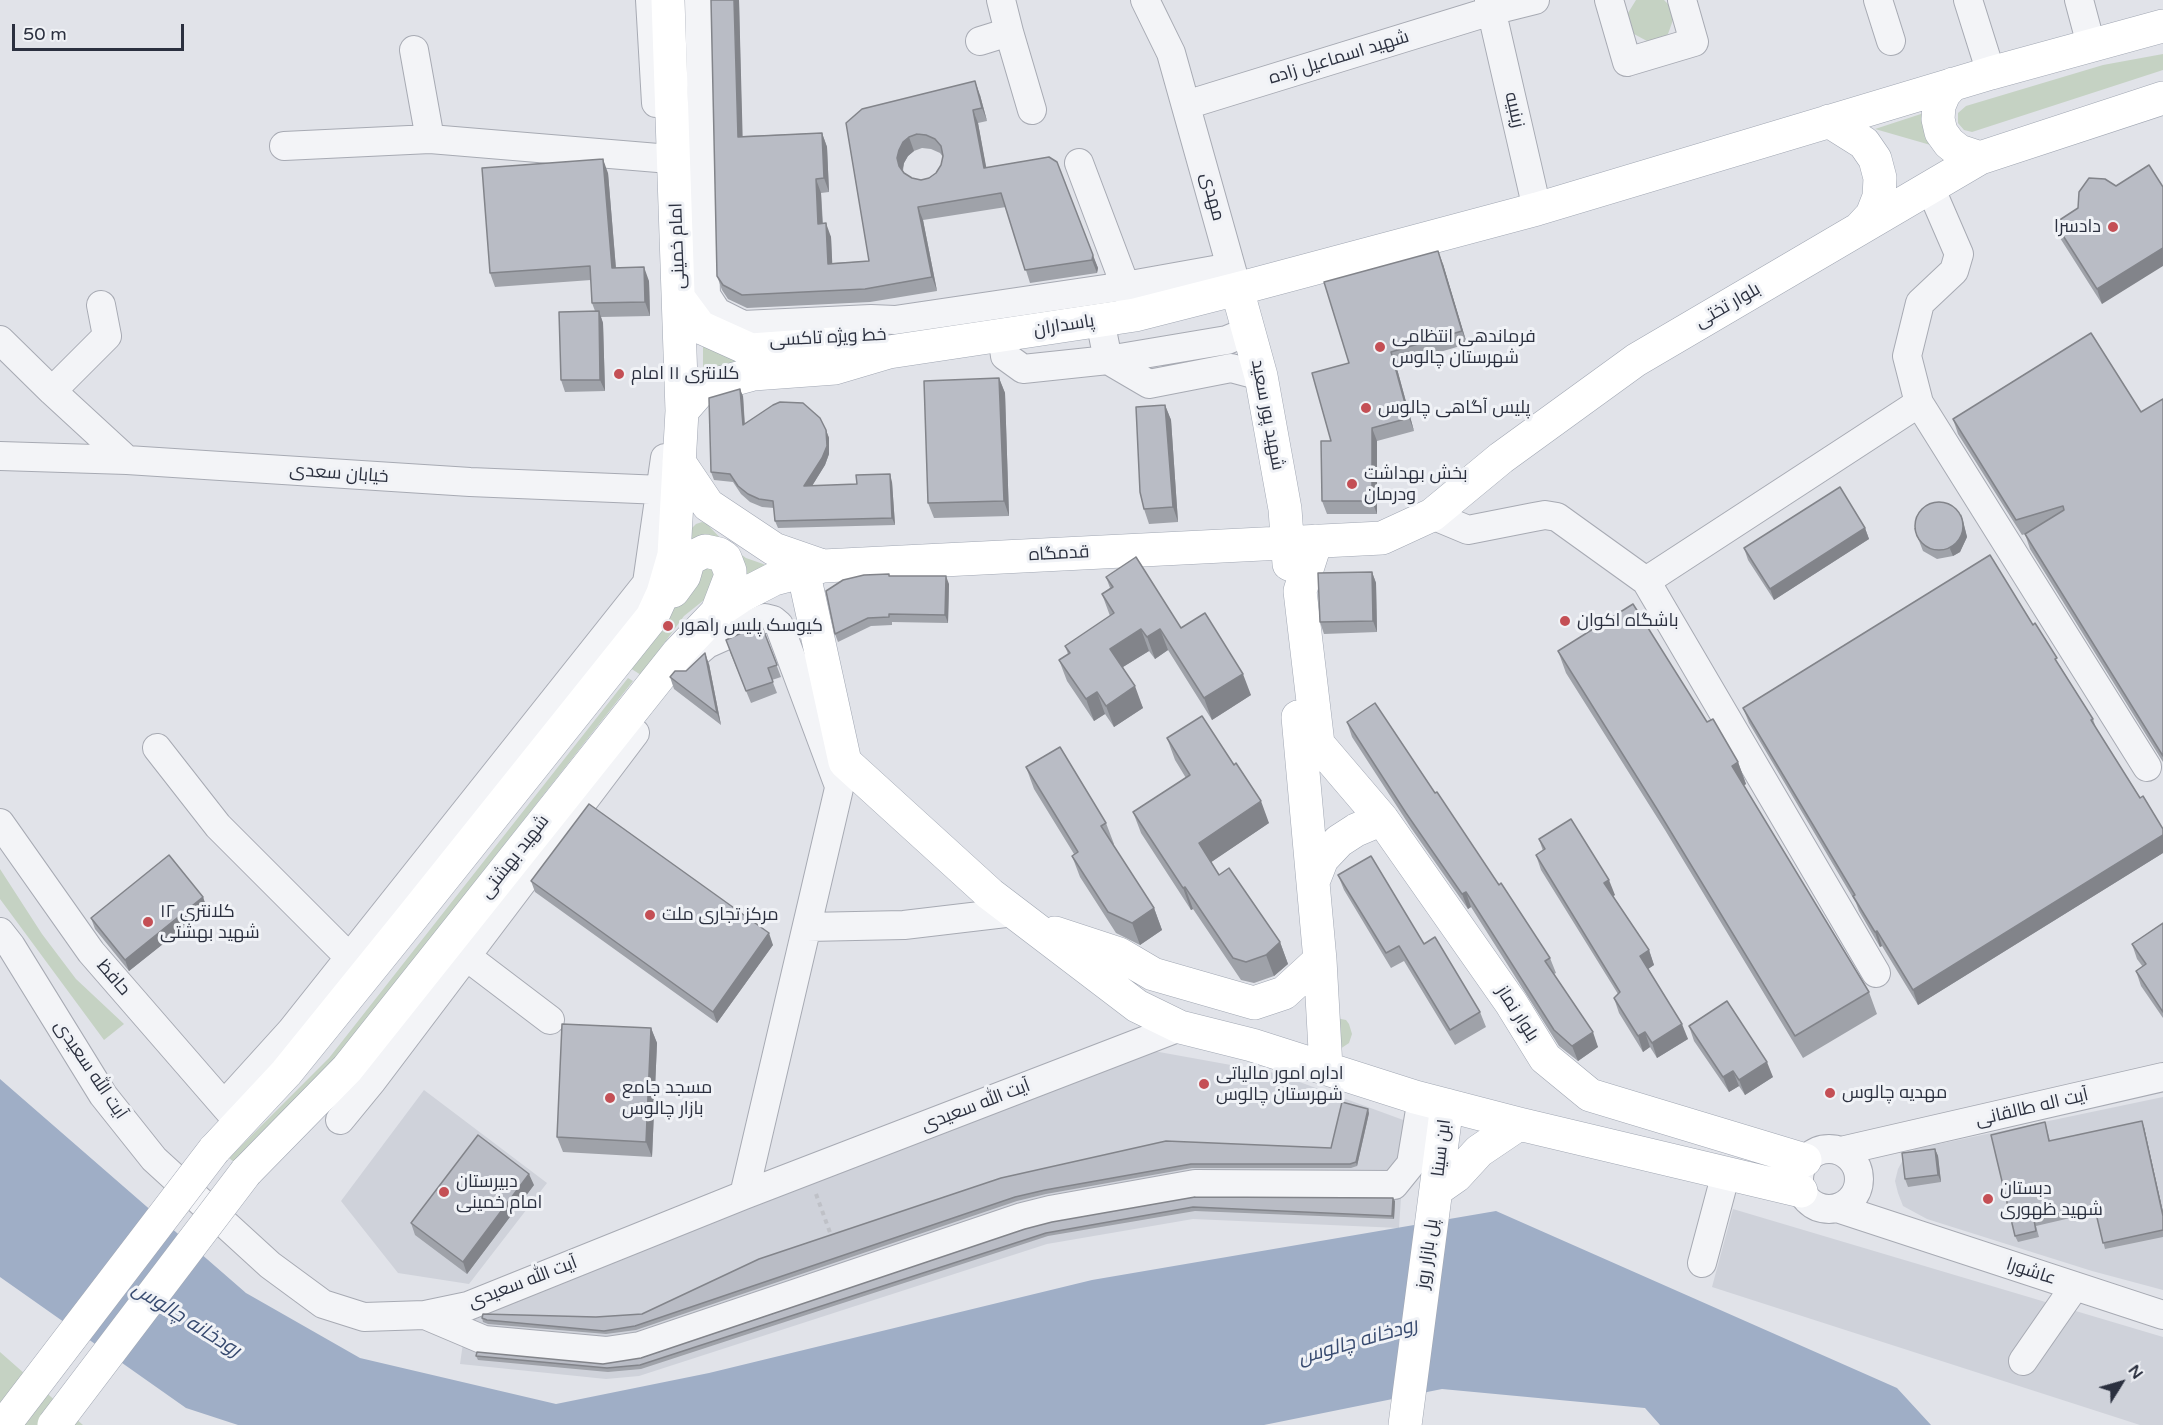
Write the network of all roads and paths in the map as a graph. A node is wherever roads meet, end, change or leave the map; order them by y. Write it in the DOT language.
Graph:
graph roads {
  1 [pos="650,0"];
  2 [pos="668,0"];
  3 [pos="683,0"];
  4 [pos="699,0"];
  5 [pos="1000,0"];
  6 [pos="1145,0"];
  7 [pos="1535,0"];
  8 [pos="1609,0"];
  9 [pos="1682,0"];
  10 [pos="1878,0"];
  11 [pos="1968,0"];
  12 [pos="2079,0"];
  13 [pos="1490,6"];
  14 [pos="2163,26"];
  15 [pos="1009,33"];
  16 [pos="980,41"];
  17 [pos="1891,41"];
  18 [pos="2091,45"];
  19 [pos="414,50"];
  20 [pos="1991,72"];
  21 [pos="1953,84"];
  22 [pos="2163,98"];
  23 [pos="1186,105"];
  24 [pos="1032,110"];
  25 [pos="1829,121"];
  26 [pos="430,139"];
  27 [pos="284,146"];
  28 [pos="666,158"];
  29 [pos="1980,158"];
  30 [pos="1079,163"];
  31 [pos="1930,187"];
  32 [pos="1537,209"];
  33 [pos="1858,230"];
  34 [pos="1234,278"];
  35 [pos="680,300"];
  36 [pos="1130,300"];
  37 [pos="101,305"];
  38 [pos="1100,320"];
  39 [pos="1056,327"];
  40 [pos="1249,331"];
  41 [pos="1008,334"];
  42 [pos="0,340"];
  43 [pos="889,352"];
  44 [pos="1108,360"];
  45 [pos="1261,376"];
  46 [pos="52,391"];
  47 [pos="1919,403"];
  48 [pos="682,411"];
  49 [pos="0,456"];
  50 [pos="127,460"];
  51 [pos="673,481"];
  52 [pos="1432,515"];
  53 [pos="1302,542"];
  54 [pos="813,568"];
  55 [pos="1646,581"];
  56 [pos="717,612"];
  57 [pos="652,617"];
  58 [pos="157,748"];
  59 [pos="2147,767"];
  60 [pos="842,774"];
  61 [pos="1382,819"];
  62 [pos="0,823"];
  63 [pos="1313,882"];
  64 [pos="1022,919"];
  65 [pos="807,927"];
  66 [pos="0,932"];
  67 [pos="457,949"];
  68 [pos="1320,960"];
  69 [pos="357,965"];
  70 [pos="1876,973"];
  71 [pos="550,1020"];
  72 [pos="1180,1027"];
  73 [pos="1326,1068"];
  74 [pos="2163,1077"];
  75 [pos="1435,1102"];
  76 [pos="231,1114"];
  77 [pos="340,1120"];
  78 [pos="1519,1124"];
  79 [pos="1901,1138"];
  80 [pos="1841,1151"];
  81 [pos="807,1171"];
  82 [pos="1726,1173"];
  83 [pos="1803,1175"];
  84 [pos="1859,1180"];
  85 [pos="1436,1190"];
  86 [pos="744,1195"];
  87 [pos="1837,1208"];
  88 [pos="1898,1228"];
  89 [pos="1702,1263"];
  90 [pos="846,1276"];
  91 [pos="2074,1286"];
  92 [pos="425,1315"];
  93 [pos="2163,1315"];
  94 [pos="2023,1361"];
  95 [pos="4,1425"];
  96 [pos="54,1425"];
  97 [pos="1405,1425"];
  1 -- 28 [label="street"];
  2 -- 28 [label="main road, امام خمینی"];
  3 -- 39 [label="street, خط ویژه تاکسی"];
  4 -- 36 [label="street"];
  5 -- 15 [label="street"];
  6 -- 23 [label="street, مهدی"];
  7 -- 13 [label="street, شهید اسماعیل زاده"];
  8 -- 9 [label="street"];
  10 -- 17 [label="street"];
  11 -- 20 [label="street"];
  12 -- 18 [label="street"];
  13 -- 23 [label="street, شهید اسماعیل زاده"];
  13 -- 32 [label="street, زینبیه"];
  14 -- 18 [label="main road"];
  15 -- 16 [label="street"];
  15 -- 24 [label="street"];
  18 -- 20 [label="main road"];
  19 -- 26 [label="street"];
  20 -- 21 [label="main road"];
  21 -- 25 [label="main road"];
  21 -- 29 [label="main road"];
  22 -- 29 [label="main road, بلوار تختی"];
  23 -- 34 [label="street, مهدی"];
  25 -- 32 [label="main road"];
  25 -- 33 [label="main road"];
  26 -- 27 [label="street"];
  26 -- 28 [label="street"];
  28 -- 35 [label="main road, امام خمینی"];
  28 -- 51 [label="street"];
  29 -- 31 [label="main road, بلوار تختی"];
  30 -- 36 [label="street"];
  31 -- 33 [label="main road, بلوار تختی"];
  31 -- 47 [label="street"];
  32 -- 34 [label="main road"];
  33 -- 52 [label="main road, بلوار تختی"];
  34 -- 36 [label="main road, پاسداران"];
  34 -- 40 [label="main road, شهید پور سعید"];
  35 -- 43 [label="main road"];
  35 -- 48 [label="main road, امام خمینی"];
  36 -- 38 [label="main road, پاسداران"];
  37 -- 46 [label="street"];
  38 -- 39 [label="main road, پاسداران"];
  38 -- 44 [label="street"];
  39 -- 41 [label="main road, پاسداران"];
  40 -- 44 [label="street"];
  40 -- 45 [label="main road, شهید پور سعید"];
  41 -- 43 [label="main road, پاسداران"];
  41 -- 44 [label="street"];
  42 -- 46 [label="street"];
  43 -- 48 [label="main road"];
  44 -- 45 [label="street"];
  45 -- 53 [label="main road, شهید پور سعید"];
  46 -- 50 [label="street"];
  47 -- 55 [label="street"];
  47 -- 59 [label="street"];
  48 -- 51 [label="main road, امام خمینی"];
  49 -- 50 [label="street, خیابان سعدی"];
  50 -- 51 [label="street, خیابان سعدی"];
  51 -- 54 [label="main road"];
  51 -- 57 [label="main road"];
  51 -- 69 [label="street"];
  52 -- 53 [label="main road, بلوار تختی"];
  52 -- 55 [label="street"];
  53 -- 54 [label="main road, قدمگاه"];
  53 -- 61 [label="main road, بلوار نماز"];
  53 -- 63 [label="main road, شهید پور سعید"];
  54 -- 56 [label="main road, شهید بهشتی"];
  54 -- 60 [label="main road"];
  55 -- 70 [label="street"];
  56 -- 57 [label="main road"];
  56 -- 67 [label="main road, شهید بهشتی"];
  57 -- 69 [label="main road"];
  58 -- 69 [label="street"];
  60 -- 64 [label="main road"];
  60 -- 65 [label="street"];
  60 -- 67 [label="street"];
  61 -- 63 [label="main road"];
  61 -- 83 [label="main road, بلوار نماز"];
  62 -- 76 [label="street, حافظ"];
  63 -- 68 [label="main road, شهید پور سعید"];
  64 -- 65 [label="street"];
  64 -- 68 [label="main road"];
  64 -- 72 [label="main road"];
  65 -- 86 [label="street"];
  66 -- 92 [label="street, آیت الله سعیدی"];
  67 -- 71 [label="street"];
  67 -- 77 [label="street"];
  67 -- 96 [label="main road, شهید بهشتی, bridge"];
  68 -- 73 [label="main road, شهید پور سعید"];
  69 -- 76 [label="main road"];
  72 -- 73 [label="main road"];
  72 -- 81 [label="street, آیت الله سعیدی"];
  73 -- 75 [label="main road"];
  74 -- 79 [label="street, آیت اله طالقانی"];
  75 -- 78 [label="main road"];
  75 -- 85 [label="main road, ابن سینا"];
  75 -- 90 [label="street"];
  76 -- 95 [label="main road, bridge"];
  78 -- 82 [label="main road"];
  78 -- 85 [label="main road"];
  79 -- 80 [label="street, آیت اله طالقانی"];
  79 -- 84 [label="street"];
  80 -- 83 [label="street"];
  80 -- 84 [label="street"];
  81 -- 86 [label="street, آیت الله سعیدی"];
  81 -- 90 [label="path"];
  82 -- 83 [label="main road"];
  82 -- 89 [label="street"];
  83 -- 87 [label="street"];
  84 -- 87 [label="street"];
  84 -- 88 [label="street"];
  85 -- 97 [label="main road, پل بازار روز"];
  86 -- 92 [label="street, آیت الله سعیدی"];
  87 -- 88 [label="street, عاشورا"];
  88 -- 91 [label="street, عاشورا"];
  90 -- 92 [label="street"];
  91 -- 93 [label="street, عاشورا"];
  91 -- 94 [label="street"];
}
